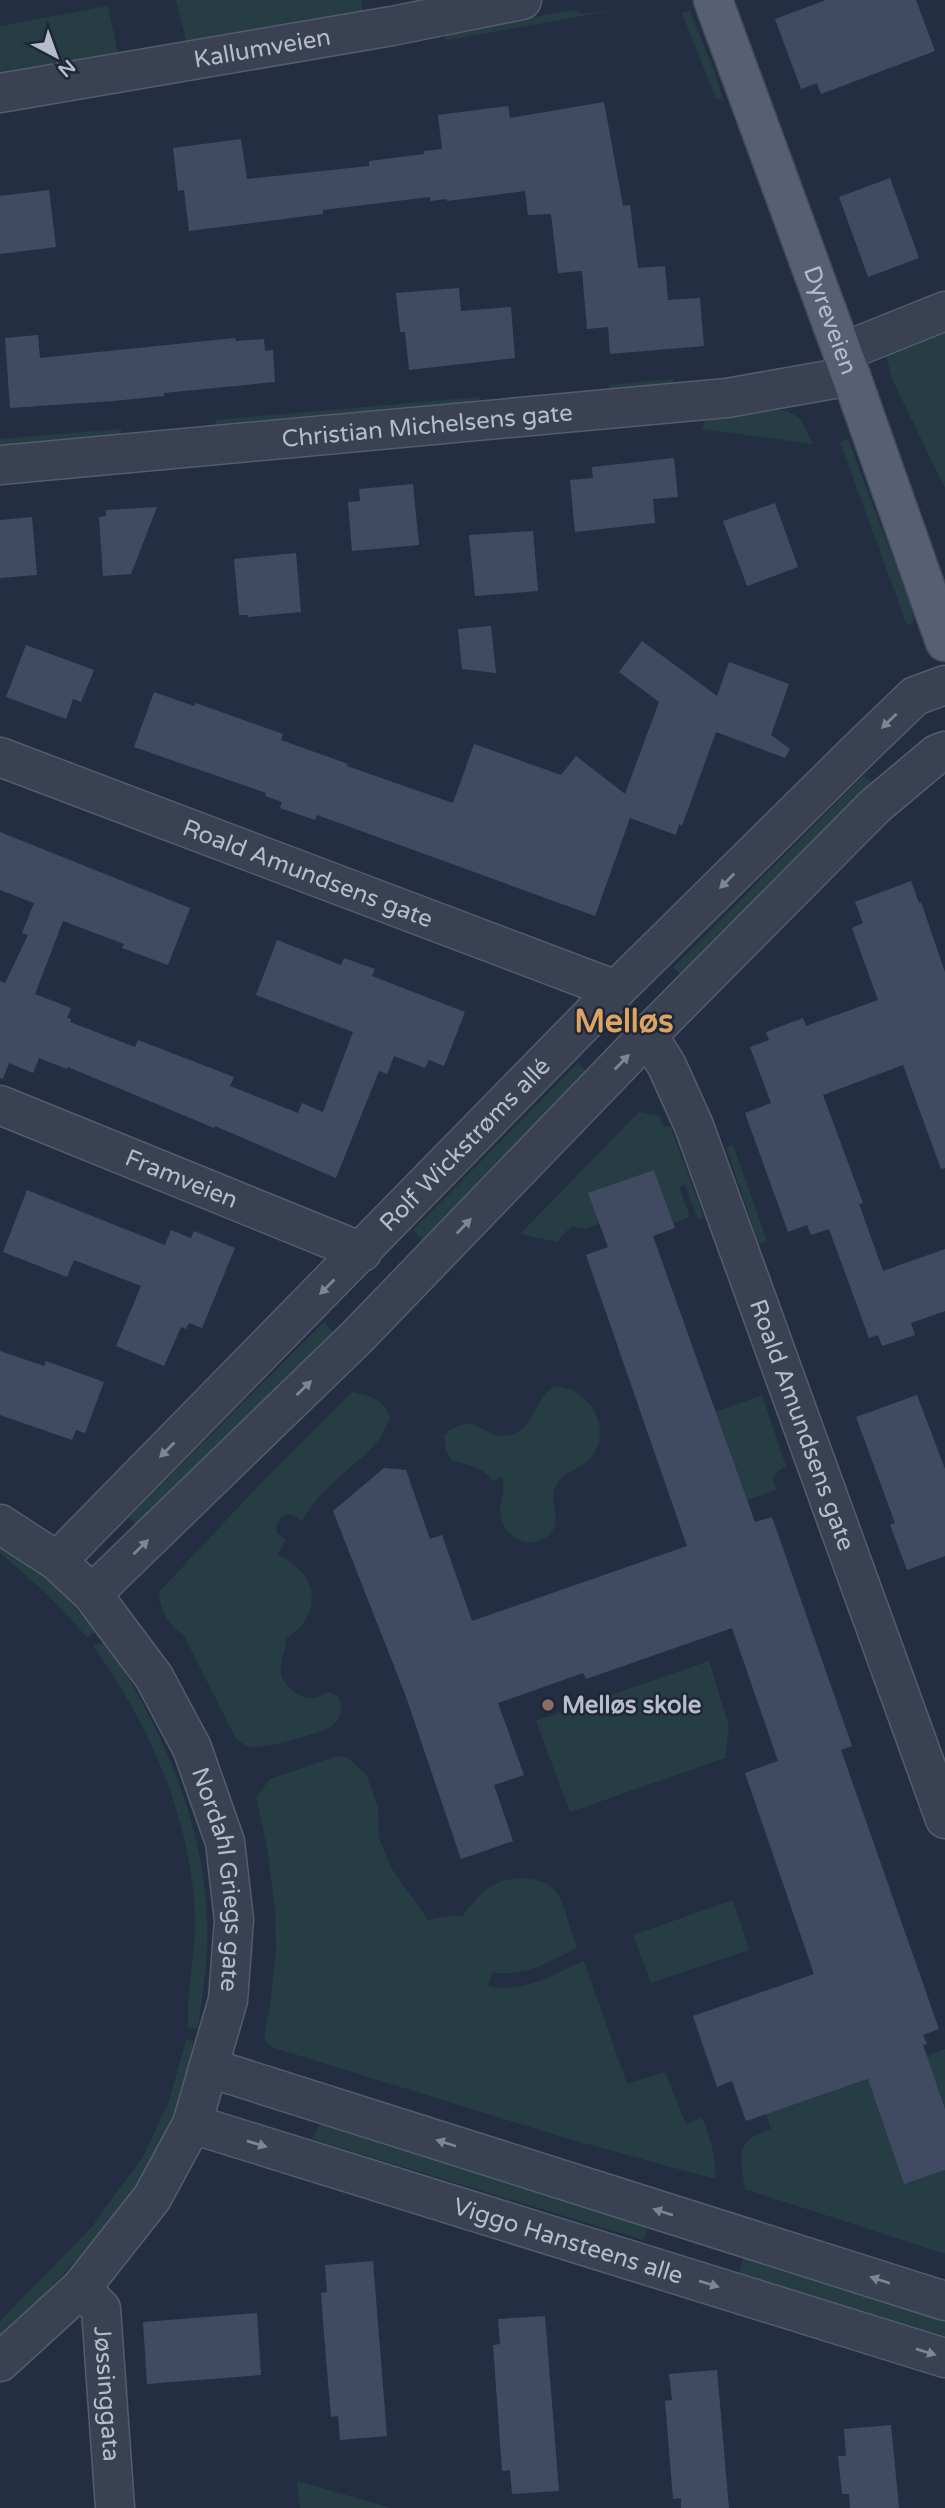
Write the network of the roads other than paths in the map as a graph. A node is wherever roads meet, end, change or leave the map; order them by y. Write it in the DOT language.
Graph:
graph roads {
  1 [pos="522,0"];
  2 [pos="713,0"];
  3 [pos="0,93"];
  4 [pos="945,311"];
  5 [pos="847,364"];
  6 [pos="0,465"];
  7 [pos="945,642"];
  8 [pos="945,685"];
  9 [pos="945,751"];
  10 [pos="0,757"];
  11 [pos="616,990"];
  12 [pos="648,1035"];
  13 [pos="0,1105"];
  14 [pos="362,1252"];
  15 [pos="0,1524"];
  16 [pos="57,1561"];
  17 [pos="92,1594"];
  18 [pos="945,1819"];
  19 [pos="210,2068"];
  20 [pos="192,2124"];
  21 [pos="81,2288"];
  22 [pos="945,2301"];
  23 [pos="945,2358"];
  24 [pos="0,2362"];
  25 [pos="115,2508"];
  1 -- 3 [label="street, Kallumveien"];
  2 -- 5 [label="main road, Dyreveien"];
  4 -- 5 [label="street, Christian Michelsens gate"];
  5 -- 6 [label="street, Christian Michelsens gate"];
  5 -- 7 [label="main road, Dyreveien"];
  8 -- 11 [label="street, Rolf Wickstrøms allé, one-way"];
  9 -- 12 [label="street"];
  10 -- 11 [label="street, Roald Amundsens gate"];
  11 -- 14 [label="street, Rolf Wickstrøms allé"];
  17 -- 12 [label="street, one-way"];
  12 -- 18 [label="street, Roald Amundsens gate"];
  13 -- 14 [label="street, Framveien"];
  14 -- 16 [label="street, Rolf Wickstrøms allé, one-way"];
  15 -- 16 [label="street, Nordahl Griegs gate"];
  16 -- 17 [label="street, Nordahl Griegs gate"];
  17 -- 19 [label="street, Nordahl Griegs gate"];
  19 -- 20 [label="street, Nordahl Griegs gate"];
  22 -- 19 [label="street, one-way"];
  20 -- 21 [label="street, Nordahl Griegs gate"];
  20 -- 23 [label="street, Viggo Hansteens alle, one-way"];
  21 -- 24 [label="street, Nordahl Griegs gate"];
  21 -- 25 [label="street, Jøssinggata"];
}
